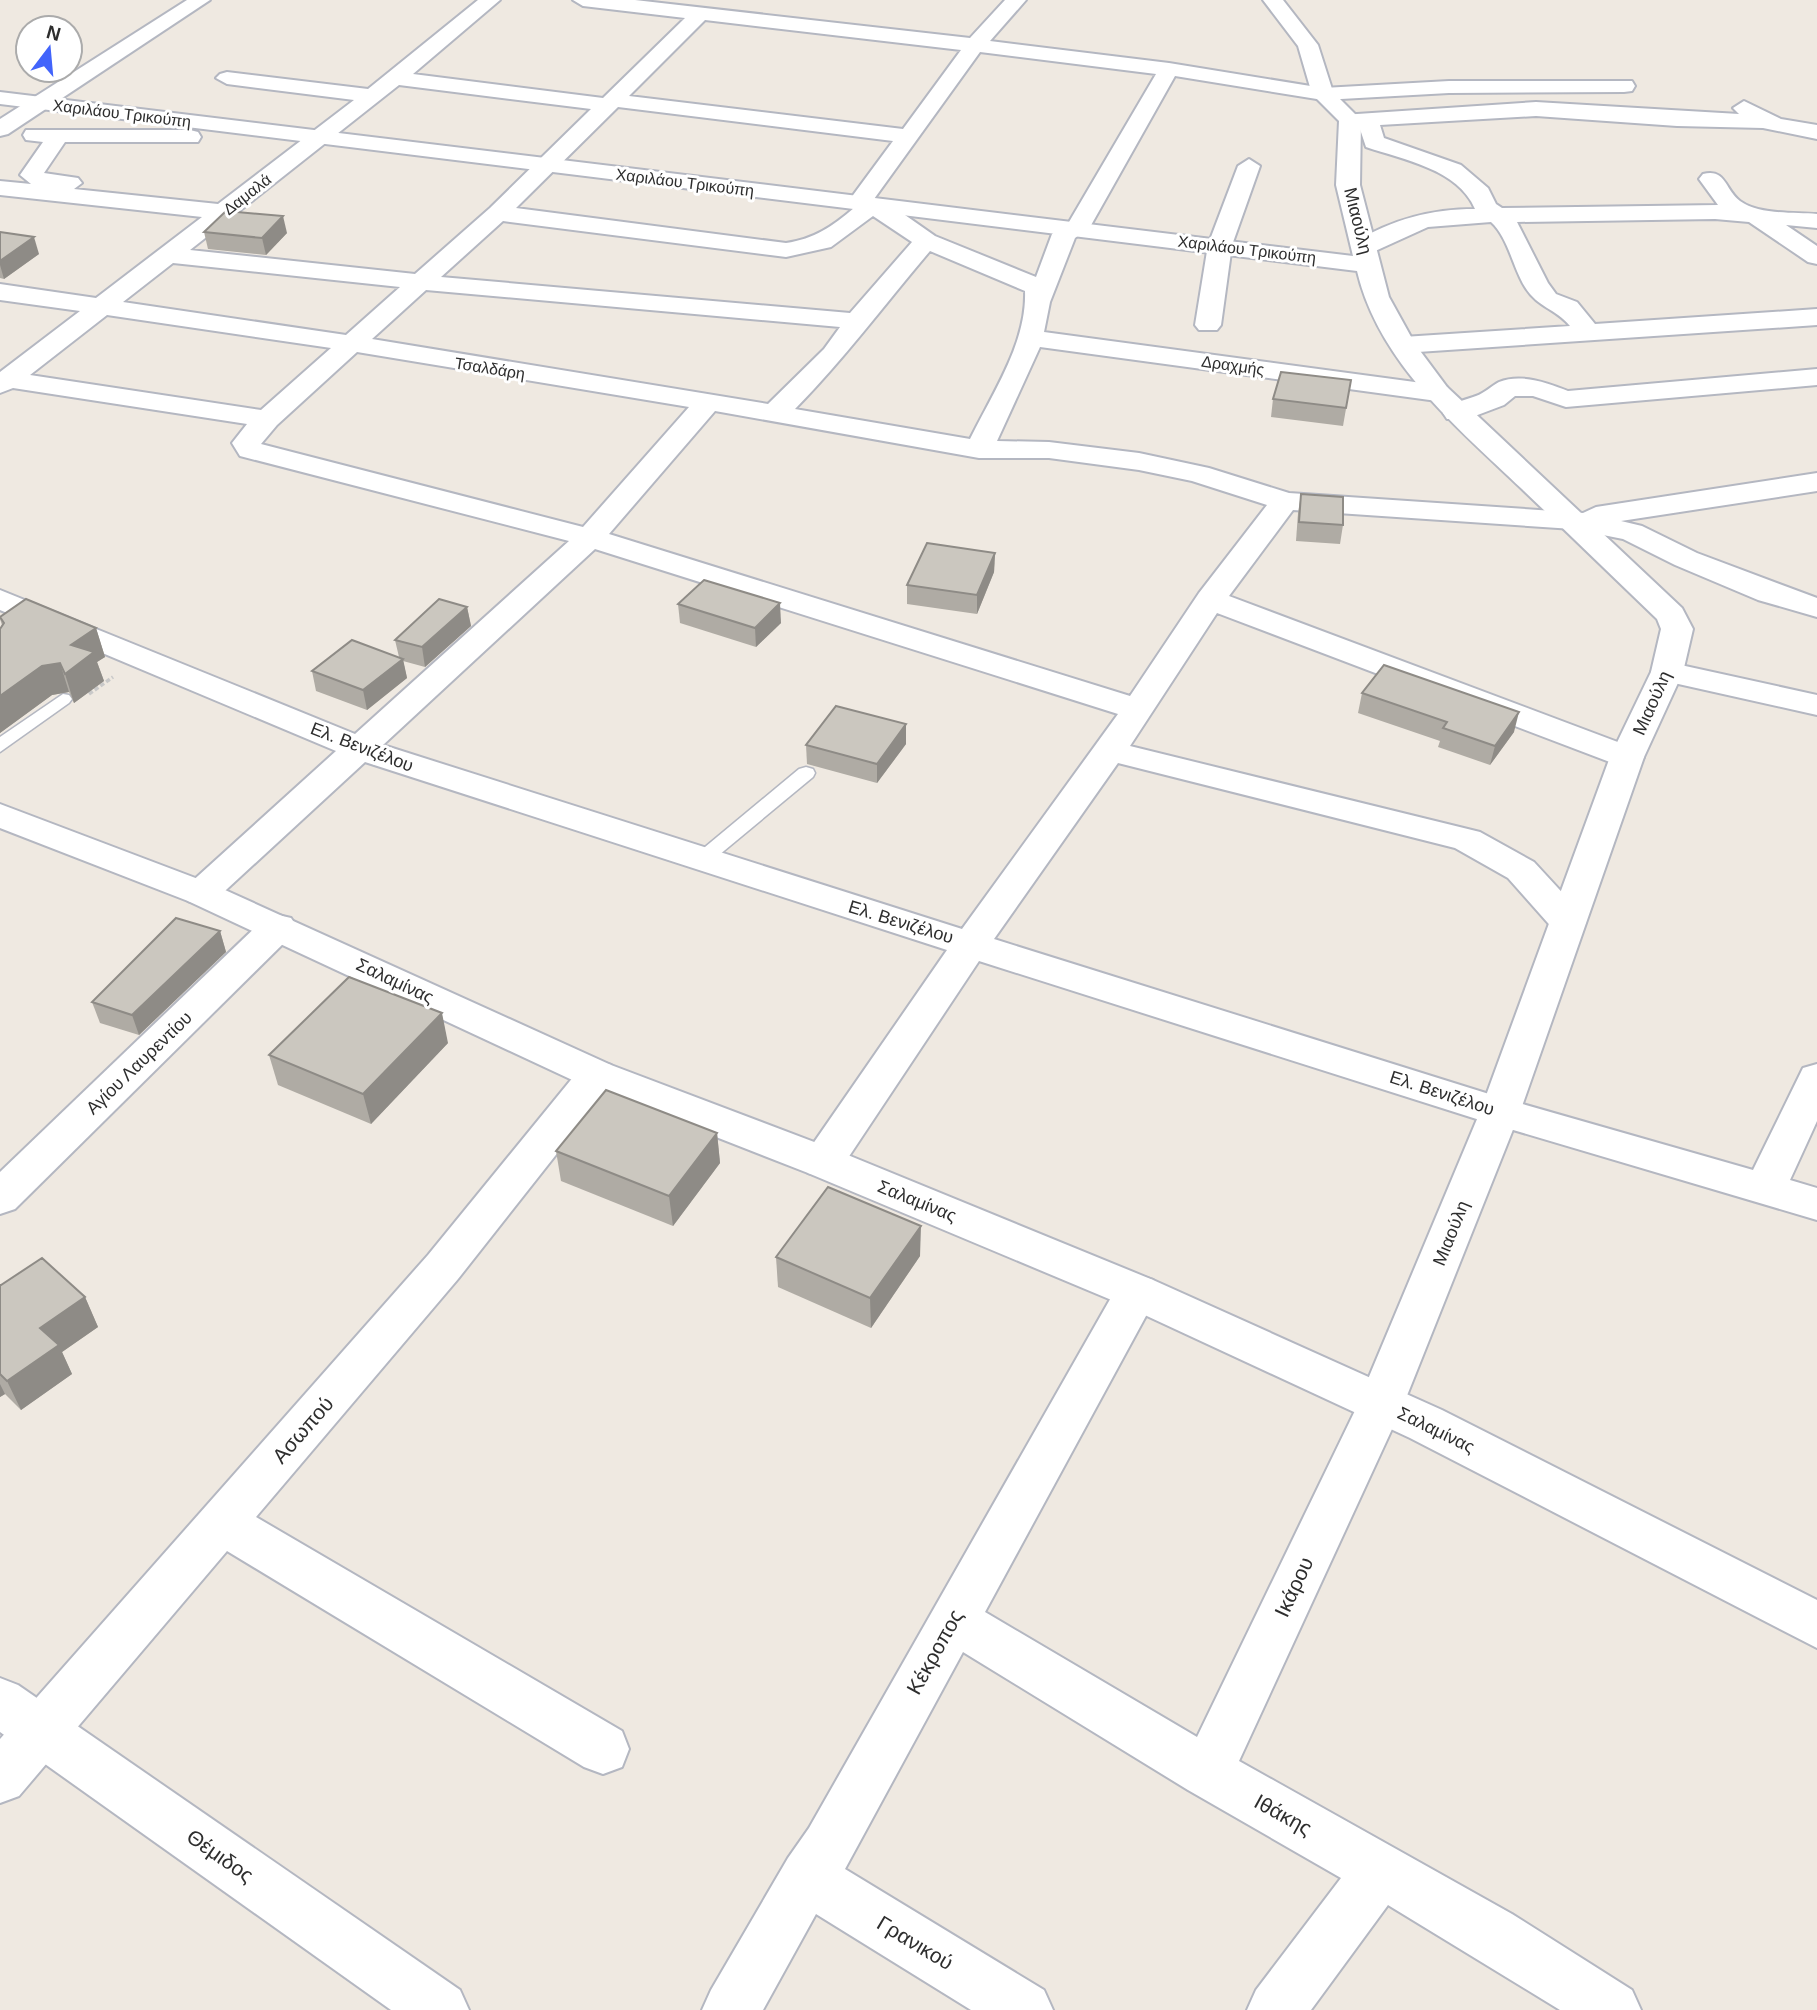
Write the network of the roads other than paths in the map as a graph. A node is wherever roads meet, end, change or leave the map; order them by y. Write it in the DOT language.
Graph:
graph roads {
  1 [pos="200,0"];
  2 [pos="490,0"];
  3 [pos="583,0"];
  4 [pos="1016,0"];
  5 [pos="1273,0"];
  6 [pos="700,14"];
  7 [pos="975,45"];
  8 [pos="1170,69"];
  9 [pos="227,78"];
  10 [pos="395,78"];
  11 [pos="1624,86"];
  12 [pos="1460,87"];
  13 [pos="1323,94"];
  14 [pos="1726,95"];
  15 [pos="373,96"];
  16 [pos="0,98"];
  17 [pos="40,103"];
  18 [pos="611,103"];
  19 [pos="1394,116"];
  20 [pos="1359,120"];
  21 [pos="1764,121"];
  22 [pos="0,132"];
  23 [pos="1817,132"];
  24 [pos="58,136"];
  25 [pos="909,136"];
  26 [pos="190,137"];
  27 [pos="320,137"];
  28 [pos="549,166"];
  29 [pos="1249,166"];
  30 [pos="1711,179"];
  31 [pos="0,188"];
  32 [pos="865,204"];
  33 [pos="167,208"];
  34 [pos="224,212"];
  35 [pos="498,214"];
  36 [pos="1496,215"];
  37 [pos="1757,217"];
  38 [pos="1817,221"];
  39 [pos="1078,227"];
  40 [pos="926,241"];
  41 [pos="1220,246"];
  42 [pos="169,255"];
  43 [pos="1366,256"];
  44 [pos="1817,257"];
  45 [pos="418,282"];
  46 [pos="0,292"];
  47 [pos="1040,299"];
  48 [pos="101,306"];
  49 [pos="1817,317"];
  50 [pos="857,321"];
  51 [pos="1208,325"];
  52 [pos="1588,332"];
  53 [pos="1030,338"];
  54 [pos="353,345"];
  55 [pos="1403,345"];
  56 [pos="1817,377"];
  57 [pos="4,382"];
  58 [pos="1437,393"];
  59 [pos="707,403"];
  60 [pos="1457,412"];
  61 [pos="775,413"];
  62 [pos="267,419"];
  63 [pos="979,450"];
  64 [pos="1817,482"];
  65 [pos="1285,501"];
  66 [pos="1573,520"];
  67 [pos="590,538"];
  68 [pos="0,599"];
  69 [pos="1210,600"];
  70 [pos="1817,608"];
  71 [pos="1667,672"];
  72 [pos="63,699"];
  73 [pos="1817,705"];
  74 [pos="1136,709"];
  75 [pos="0,746"];
  76 [pos="361,749"];
  77 [pos="1110,751"];
  78 [pos="1627,757"];
  79 [pos="806,773"];
  80 [pos="0,815"];
  81 [pos="700,861"];
  82 [pos="201,893"];
  83 [pos="1568,922"];
  84 [pos="278,927"];
  85 [pos="971,944"];
  86 [pos="597,1075"];
  87 [pos="1817,1078"];
  88 [pos="1500,1112"];
  89 [pos="823,1162"];
  90 [pos="1766,1186"];
  91 [pos="0,1198"];
  92 [pos="1817,1203"];
  93 [pos="1137,1292"];
  94 [pos="1381,1403"];
  95 [pos="223,1523"];
  96 [pos="953,1619"];
  97 [pos="1817,1625"];
  98 [pos="21,1717"];
  99 [pos="603,1749"];
  100 [pos="1207,1772"];
  101 [pos="0,1778"];
  102 [pos="1381,1870"];
  103 [pos="807,1877"];
  104 [pos="440,2010"];
  105 [pos="731,2010"];
  106 [pos="1024,2010"];
  107 [pos="1276,2010"];
  108 [pos="1612,2010"];
  1 -- 17 [label="street"];
  2 -- 10 [label="street, Δαμαλά"];
  3 -- 6 [label="street"];
  4 -- 7 [label="street"];
  5 -- 13 [label="street"];
  6 -- 7 [label="street"];
  6 -- 18 [label="street"];
  7 -- 8 [label="street"];
  7 -- 25 [label="street"];
  8 -- 13 [label="street"];
  8 -- 39 [label="street"];
  9 -- 15 [label="street"];
  10 -- 15 [label="street, Δαμαλά"];
  10 -- 18 [label="street"];
  11 -- 12 [label="street"];
  12 -- 13 [label="street"];
  12 -- 19 [label="street"];
  13 -- 20 [label="street"];
  14 -- 21 [label="street"];
  15 -- 27 [label="street, Δαμαλά"];
  16 -- 17 [label="street, Χαριλάου Τρικούπη"];
  17 -- 22 [label="street"];
  17 -- 27 [label="street, Χαριλάου Τρικούπη"];
  18 -- 25 [label="street"];
  18 -- 28 [label="street"];
  19 -- 20 [label="street"];
  19 -- 21 [label="street"];
  20 -- 36 [label="street"];
  20 -- 43 [label="street, Μιαούλη"];
  21 -- 23 [label="street"];
  22 -- 24 [label="street"];
  24 -- 26 [label="street"];
  24 -- 33 [label="street"];
  25 -- 32 [label="street"];
  27 -- 28 [label="street, Χαριλάου Τρικούπη"];
  27 -- 34 [label="street, Δαμαλά"];
  28 -- 32 [label="street, Χαριλάου Τρικούπη"];
  28 -- 35 [label="street"];
  29 -- 41 [label="street"];
  30 -- 37 [label="street"];
  31 -- 33 [label="street"];
  32 -- 35 [label="street"];
  32 -- 39 [label="street, Χαριλάου Τρικούπη"];
  32 -- 40 [label="street"];
  33 -- 34 [label="street"];
  34 -- 42 [label="street, Δαμαλά"];
  35 -- 45 [label="street"];
  36 -- 37 [label="street"];
  36 -- 43 [label="street"];
  36 -- 52 [label="street"];
  37 -- 38 [label="street"];
  37 -- 44 [label="street"];
  39 -- 41 [label="street, Χαριλάου Τρικούπη"];
  39 -- 47 [label="street"];
  40 -- 47 [label="street"];
  40 -- 50 [label="street"];
  41 -- 43 [label="street, Χαριλάου Τρικούπη"];
  41 -- 51 [label="street"];
  42 -- 45 [label="street"];
  42 -- 48 [label="street, Δαμαλά"];
  43 -- 55 [label="street, Μιαούλη"];
  45 -- 50 [label="street"];
  45 -- 54 [label="street"];
  46 -- 48 [label="street, Τσαλδάρη"];
  47 -- 53 [label="street"];
  48 -- 54 [label="street, Τσαλδάρη"];
  48 -- 57 [label="street, Δαμαλά"];
  49 -- 52 [label="street"];
  50 -- 61 [label="street"];
  52 -- 55 [label="street"];
  53 -- 58 [label="street, Δραχμής"];
  53 -- 63 [label="street"];
  54 -- 59 [label="street, Τσαλδάρη"];
  54 -- 62 [label="street"];
  55 -- 58 [label="street, Μιαούλη"];
  56 -- 60 [label="street"];
  57 -- 62 [label="street"];
  58 -- 60 [label="street, Μιαούλη"];
  59 -- 61 [label="street, Τσαλδάρη"];
  59 -- 67 [label="street"];
  60 -- 66 [label="street, Μιαούλη"];
  61 -- 63 [label="street, Τσαλδάρη"];
  62 -- 67 [label="street"];
  63 -- 65 [label="street, Τσαλδάρη"];
  64 -- 66 [label="street"];
  65 -- 66 [label="street, Τσαλδάρη"];
  65 -- 69 [label="street"];
  66 -- 70 [label="street"];
  66 -- 71 [label="street, Μιαούλη"];
  67 -- 74 [label="street"];
  67 -- 76 [label="street"];
  68 -- 76 [label="street, Ελ. Βενιζέλου"];
  69 -- 74 [label="street"];
  69 -- 78 [label="street"];
  71 -- 73 [label="street"];
  71 -- 78 [label="street, Μιαούλη"];
  72 -- 75 [label="lane"];
  74 -- 77 [label="street"];
  76 -- 81 [label="street, Ελ. Βενιζέλου"];
  76 -- 82 [label="street"];
  77 -- 83 [label="street"];
  77 -- 85 [label="street"];
  78 -- 83 [label="street, Μιαούλη"];
  79 -- 81 [label="lane"];
  80 -- 82 [label="street, Σαλαμίνας"];
  81 -- 85 [label="street, Ελ. Βενιζέλου"];
  82 -- 84 [label="street, Σαλαμίνας"];
  83 -- 88 [label="street, Μιαούλη"];
  84 -- 86 [label="street, Σαλαμίνας"];
  84 -- 91 [label="street, Αγίου Λαυρεντίου"];
  85 -- 88 [label="street, Ελ. Βενιζέλου"];
  85 -- 89 [label="street"];
  86 -- 89 [label="street, Σαλαμίνας"];
  86 -- 95 [label="street, Ασωπού"];
  87 -- 90 [label="street"];
  88 -- 90 [label="street, Ελ. Βενιζέλου"];
  88 -- 94 [label="street, Μιαούλη"];
  89 -- 93 [label="street, Σαλαμίνας"];
  90 -- 92 [label="street, Ελ. Βενιζέλου"];
  93 -- 94 [label="street, Σαλαμίνας"];
  93 -- 96 [label="street, Κέκροπος"];
  94 -- 97 [label="street, Σαλαμίνας"];
  94 -- 100 [label="street, Ικάρου"];
  95 -- 98 [label="street, Ασωπού"];
  95 -- 99 [label="street"];
  96 -- 100 [label="street, Ιθάκης"];
  96 -- 103 [label="street, Κέκροπος"];
  98 -- 101 [label="street, Ασωπού"];
  98 -- 104 [label="street, Θέμιδος"];
  100 -- 102 [label="street, Ιθάκης"];
  102 -- 107 [label="street"];
  102 -- 108 [label="street, Ιθάκης"];
  103 -- 105 [label="street, Κέκροπος"];
  103 -- 106 [label="street, Γρανικού"];
}
